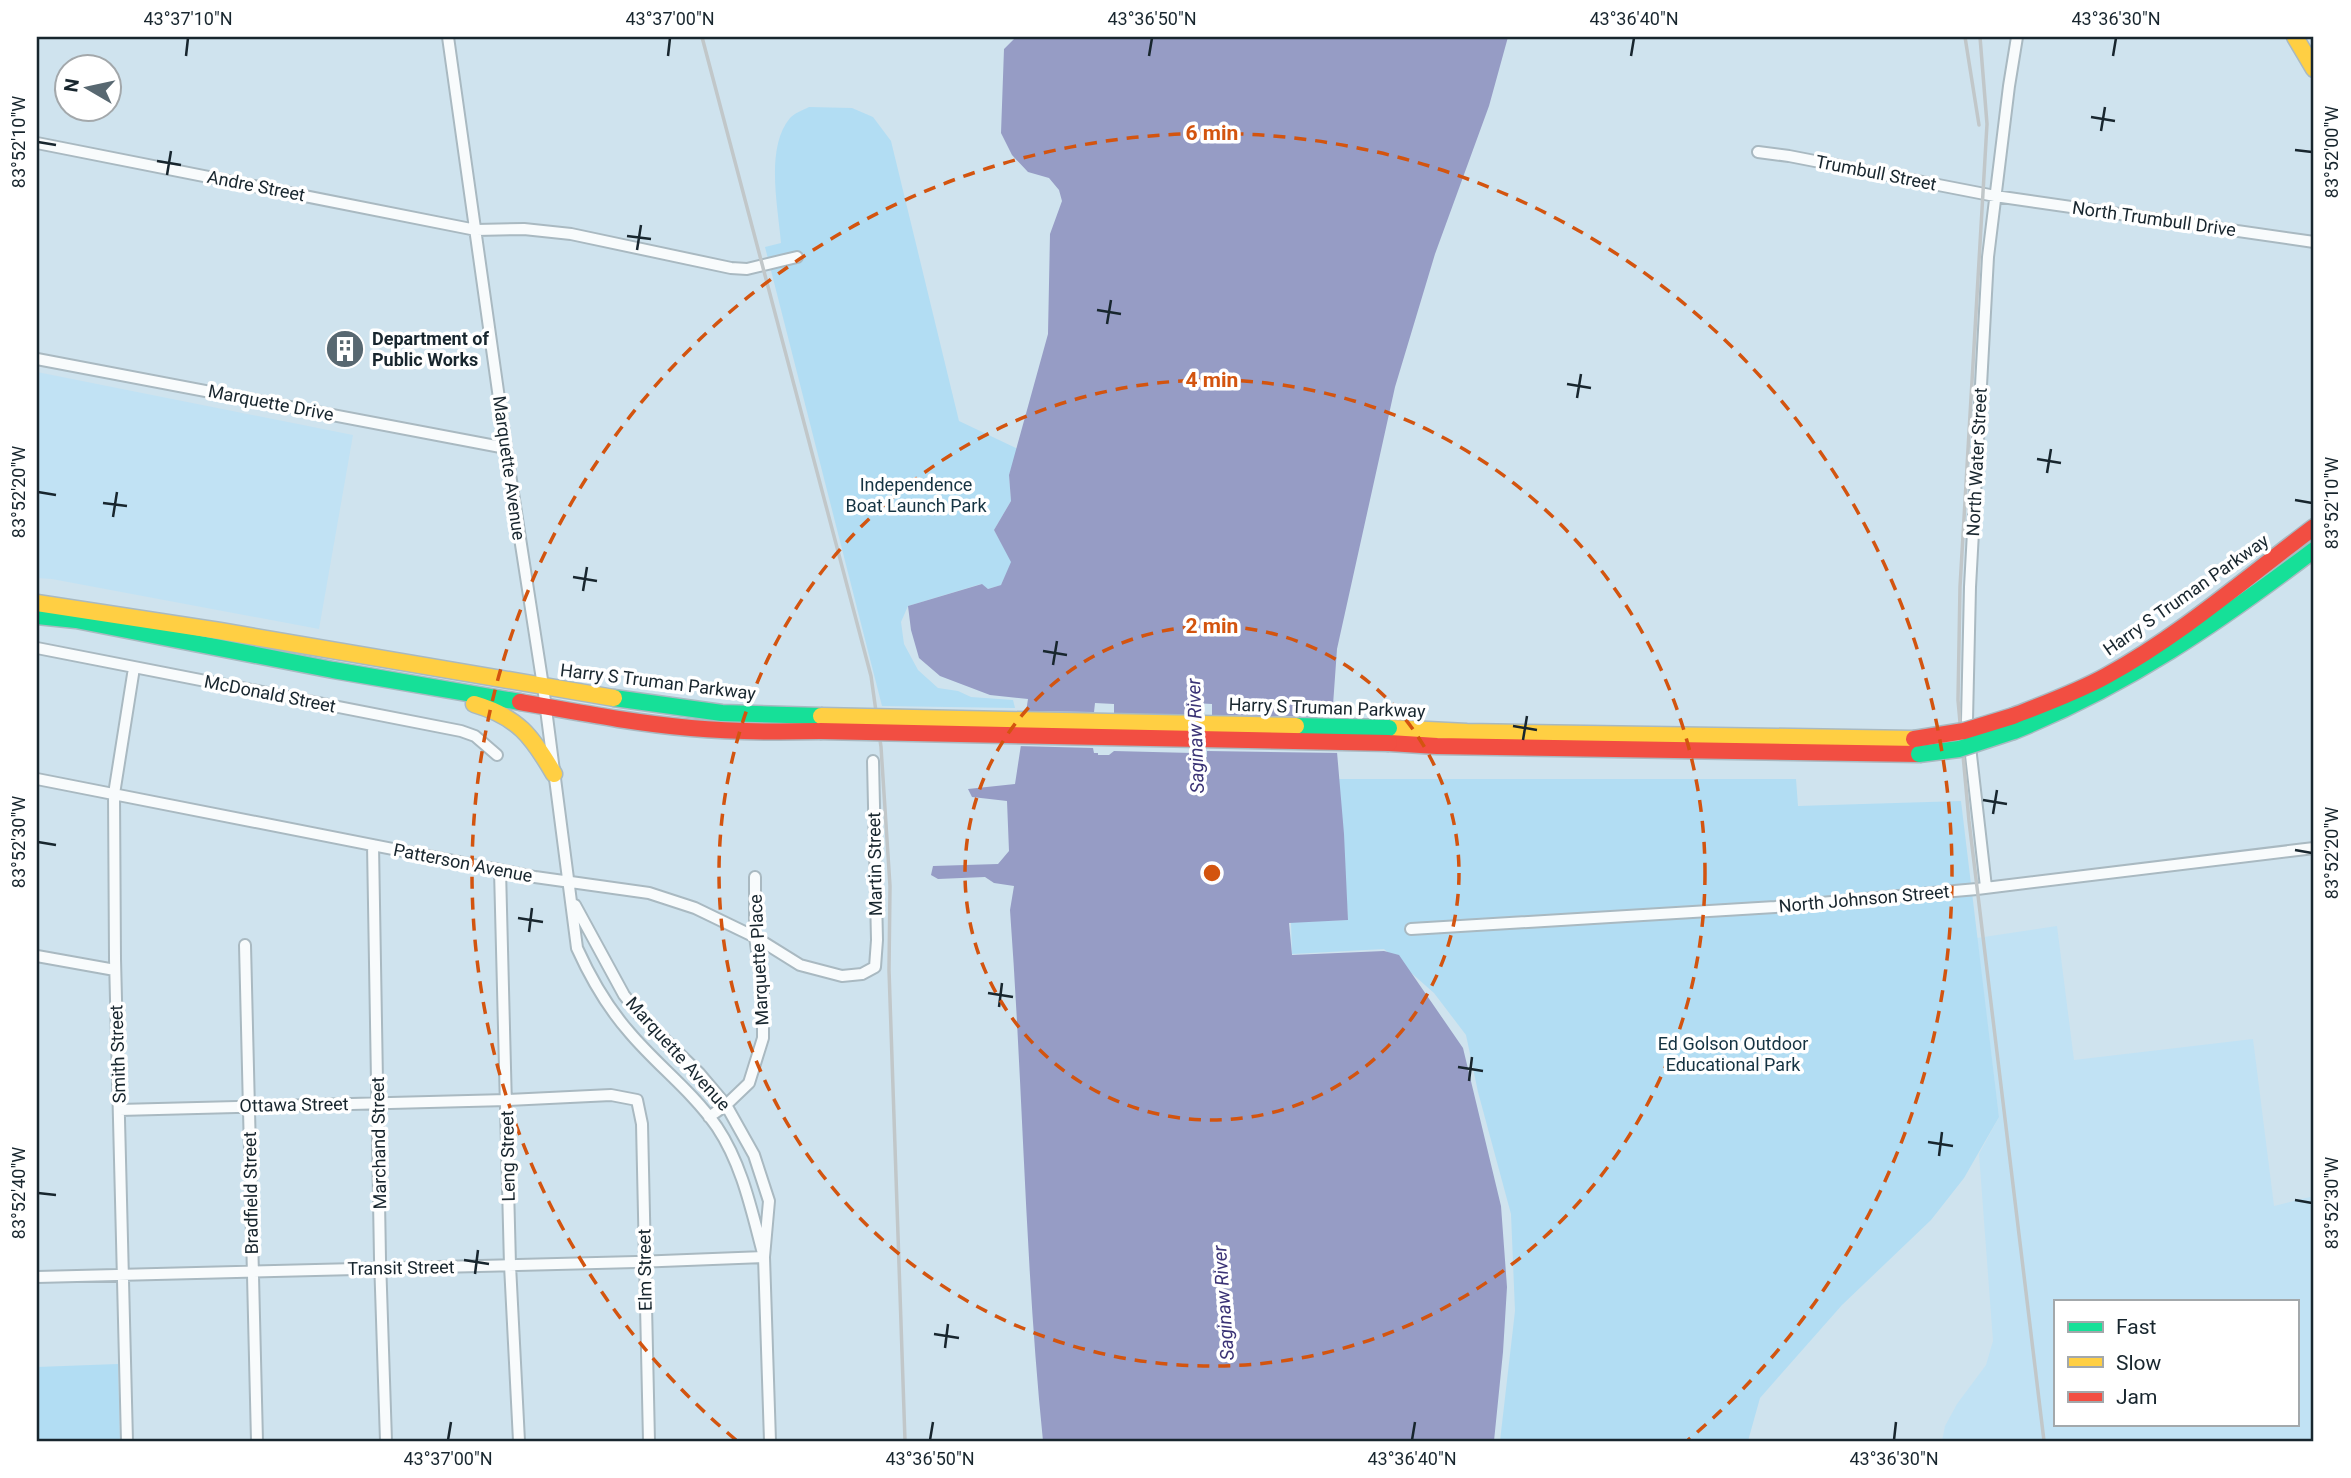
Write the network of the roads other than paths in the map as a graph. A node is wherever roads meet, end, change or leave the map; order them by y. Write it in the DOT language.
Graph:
graph roads {
  1 [pos="448,37"];
  2 [pos="2017,37"];
  3 [pos="2295,37"];
  4 [pos="2314,69"];
  5 [pos="37,143"];
  6 [pos="1758,152"];
  7 [pos="1994,195"];
  8 [pos="476,230"];
  9 [pos="2314,242"];
  10 [pos="797,257"];
  11 [pos="37,359"];
  12 [pos="506,448"];
  13 [pos="2314,527"];
  14 [pos="2314,550"];
  15 [pos="37,603"];
  16 [pos="37,617"];
  17 [pos="37,648"];
  18 [pos="134,667"];
  19 [pos="543,686"];
  20 [pos="436,688"];
  21 [pos="545,706"];
  22 [pos="821,724"];
  23 [pos="2013,724"];
  24 [pos="497,755"];
  25 [pos="873,761"];
  26 [pos="554,774"];
  27 [pos="37,779"];
  28 [pos="114,794"];
  29 [pos="373,845"];
  30 [pos="2314,848"];
  31 [pos="500,870"];
  32 [pos="755,877"];
  33 [pos="569,883"];
  34 [pos="1986,887"];
  35 [pos="571,898"];
  36 [pos="1411,929"];
  37 [pos="755,937"];
  38 [pos="245,945"];
  39 [pos="37,957"];
  40 [pos="875,967"];
  41 [pos="115,970"];
  42 [pos="506,1100"];
  43 [pos="637,1100"];
  44 [pos="379,1103"];
  45 [pos="726,1105"];
  46 [pos="250,1106"];
  47 [pos="119,1110"];
  48 [pos="709,1117"];
  49 [pos="764,1257"];
  50 [pos="645,1262"];
  51 [pos="510,1265"];
  52 [pos="382,1268"];
  53 [pos="252,1272"];
  54 [pos="122,1274"];
  55 [pos="37,1277"];
  56 [pos="127,1441"];
  57 [pos="257,1441"];
  58 [pos="386,1441"];
  59 [pos="519,1441"];
  60 [pos="649,1441"];
  61 [pos="769,1441"];
  1 -- 8 [label="street, Marquette Avenue"];
  2 -- 7 [label="street, North Water Street"];
  3 -- 4 [label="main road"];
  5 -- 8 [label="street, Andre Street"];
  6 -- 7 [label="street, Trumbull Street"];
  7 -- 9 [label="street, North Trumbull Drive"];
  7 -- 34 [label="street, North Water Street"];
  8 -- 10 [label="street, Andre Street"];
  8 -- 12 [label="street, Marquette Avenue"];
  11 -- 12 [label="street, Marquette Drive"];
  12 -- 19 [label="street, Marquette Avenue"];
  13 -- 23 [label="main road, Harry S Truman Parkway"];
  14 -- 23 [label="main road, Harry S Truman Parkway"];
  15 -- 19 [label="main road, Harry S Truman Parkway"];
  16 -- 20 [label="main road, Harry S Truman Parkway"];
  17 -- 18 [label="street, McDonald Street"];
  18 -- 24 [label="street, McDonald Street"];
  18 -- 28 [label="street, Smith Street"];
  19 -- 21 [label="street, Marquette Avenue"];
  19 -- 22 [label="main road, Harry S Truman Parkway"];
  20 -- 21 [label="main road, Harry S Truman Parkway"];
  20 -- 26 [label="main road"];
  21 -- 22 [label="main road, Harry S Truman Parkway"];
  21 -- 26 [label="street, Marquette Avenue"];
  22 -- 23 [label="main road, Harry S Truman Parkway, bridge"];
  25 -- 40 [label="street, Martin Street"];
  26 -- 33 [label="street, Marquette Avenue"];
  27 -- 28 [label="street, Patterson Avenue"];
  28 -- 29 [label="street, Patterson Avenue"];
  28 -- 41 [label="street, Smith Street"];
  29 -- 31 [label="street, Patterson Avenue"];
  29 -- 44 [label="street, Marchand Street"];
  30 -- 34 [label="street, North Johnson Street"];
  31 -- 33 [label="street, Patterson Avenue"];
  31 -- 42 [label="street, Leng Street"];
  32 -- 37 [label="street, Marquette Place"];
  33 -- 35 [label="street, Marquette Avenue"];
  33 -- 37 [label="street, Patterson Avenue"];
  34 -- 36 [label="street, North Johnson Street"];
  35 -- 45 [label="street, Marquette Avenue"];
  35 -- 48 [label="street, Marquette Avenue"];
  37 -- 40 [label="street, Patterson Avenue"];
  37 -- 45 [label="street, Marquette Place"];
  38 -- 46 [label="street, Bradfield Street"];
  39 -- 41 [label="street"];
  41 -- 47 [label="street, Smith Street"];
  42 -- 43 [label="street, Ottawa Street"];
  42 -- 44 [label="street, Ottawa Street"];
  42 -- 51 [label="street, Leng Street"];
  43 -- 50 [label="street, Elm Street"];
  44 -- 46 [label="street, Ottawa Street"];
  44 -- 52 [label="street, Marchand Street"];
  45 -- 48 [label="street"];
  45 -- 49 [label="street, Marquette Avenue"];
  46 -- 47 [label="street, Ottawa Street"];
  46 -- 53 [label="street, Bradfield Street"];
  47 -- 54 [label="street, Smith Street"];
  48 -- 49 [label="street, Marquette Avenue"];
  49 -- 50 [label="street, Transit Street"];
  49 -- 61 [label="street, Marquette Avenue"];
  50 -- 51 [label="street, Transit Street"];
  50 -- 60 [label="street, Elm Street"];
  51 -- 52 [label="street, Transit Street"];
  51 -- 59 [label="street, Leng Street"];
  52 -- 53 [label="street, Transit Street"];
  52 -- 58 [label="street, Marchand Street"];
  53 -- 54 [label="street, Transit Street"];
  53 -- 57 [label="street, Bradfield Street"];
  54 -- 55 [label="street, Transit Street"];
  54 -- 56 [label="street, Smith Street"];
}
